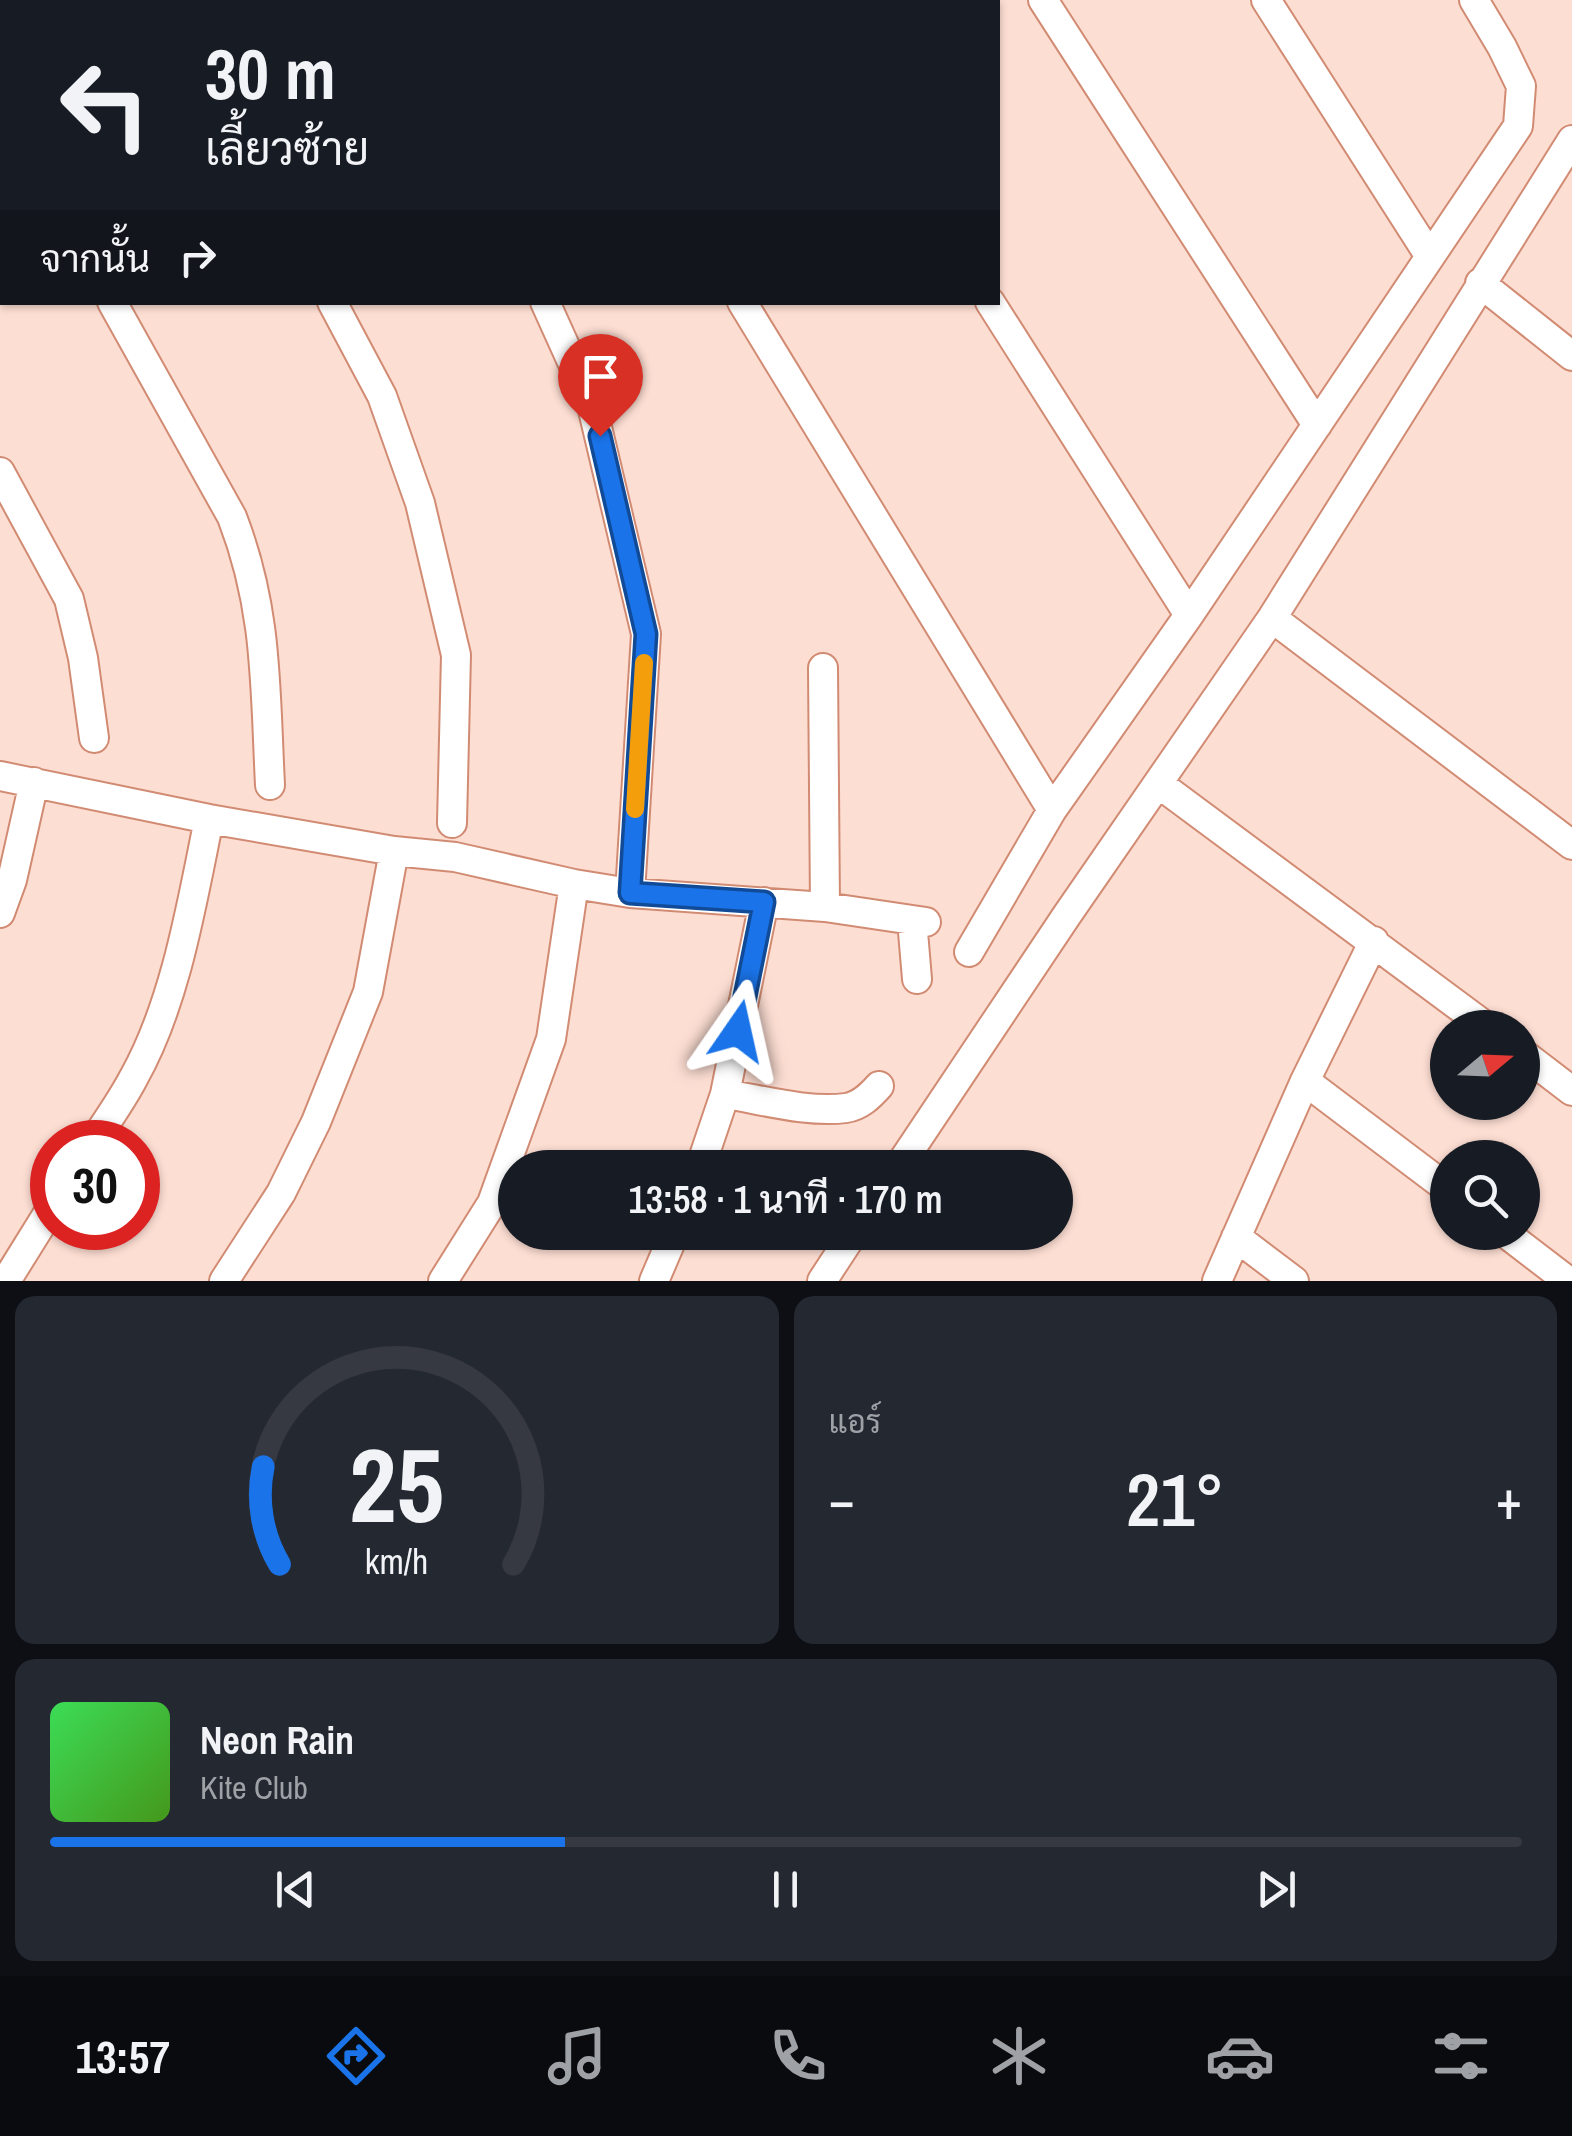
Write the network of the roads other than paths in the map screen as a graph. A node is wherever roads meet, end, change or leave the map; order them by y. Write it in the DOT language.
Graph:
graph roads {
  1 [pos="1043,0"];
  2 [pos="1266,0"];
  3 [pos="1474,0"];
  4 [pos="1572,140"];
  5 [pos="1430,255"];
  6 [pos="1480,283"];
  7 [pos="114,305"];
  8 [pos="334,305"];
  9 [pos="546,305"];
  10 [pos="744,305"];
  11 [pos="992,305"];
  12 [pos="1572,356"];
  13 [pos="1318,424"];
  14 [pos="0,472"];
  15 [pos="1188,614"];
  16 [pos="1272,618"];
  17 [pos="823,668"];
  18 [pos="94,738"];
  19 [pos="0,776"];
  20 [pos="34,782"];
  21 [pos="1159,784"];
  22 [pos="270,786"];
  23 [pos="1052,810"];
  24 [pos="210,819"];
  25 [pos="452,823"];
  26 [pos="1572,845"];
  27 [pos="394,851"];
  28 [pos="574,884"];
  29 [pos="630,893"];
  30 [pos="764,902"];
  31 [pos="825,907"];
  32 [pos="0,913"];
  33 [pos="1374,941"];
  34 [pos="970,952"];
  35 [pos="916,979"];
  36 [pos="1464,1010"];
  37 [pos="1540,1066"];
  38 [pos="1305,1082"];
  39 [pos="879,1086"];
  40 [pos="1572,1090"];
  41 [pos="726,1094"];
  42 [pos="107,1120"];
  43 [pos="706,1150"];
  44 [pos="910,1150"];
  45 [pos="1430,1176"];
  46 [pos="1236,1237"];
  47 [pos="30,1243"];
  48 [pos="667,1250"];
  49 [pos="842,1250"];
  50 [pos="1528,1250"];
  51 [pos="6,1281"];
  52 [pos="224,1281"];
  53 [pos="444,1281"];
  54 [pos="654,1281"];
  55 [pos="822,1281"];
  56 [pos="1217,1281"];
  57 [pos="1294,1281"];
  58 [pos="1568,1281"];
  1 -- 13 [label="street"];
  2 -- 5 [label="street"];
  3 -- 5 [label="street"];
  4 -- 6 [label="street"];
  5 -- 13 [label="street"];
  6 -- 12 [label="street"];
  6 -- 16 [label="street"];
  7 -- 22 [label="street"];
  8 -- 25 [label="street"];
  9 -- 29 [label="street"];
  10 -- 23 [label="street"];
  11 -- 15 [label="street"];
  13 -- 15 [label="street"];
  14 -- 18 [label="street"];
  15 -- 23 [label="street"];
  16 -- 21 [label="street"];
  16 -- 26 [label="street"];
  17 -- 31 [label="street"];
  19 -- 20 [label="street"];
  20 -- 24 [label="street"];
  20 -- 32 [label="street"];
  21 -- 33 [label="street"];
  21 -- 44 [label="street"];
  23 -- 34 [label="street"];
  24 -- 27 [label="street"];
  24 -- 42 [label="street"];
  27 -- 28 [label="street"];
  27 -- 52 [label="street"];
  28 -- 29 [label="street"];
  28 -- 53 [label="street"];
  29 -- 30 [label="street"];
  30 -- 31 [label="street"];
  30 -- 41 [label="street"];
  31 -- 35 [label="street"];
  33 -- 36 [label="street"];
  33 -- 38 [label="street"];
  37 -- 40 [label="street"];
  38 -- 45 [label="street"];
  38 -- 46 [label="street"];
  39 -- 41 [label="street"];
  41 -- 43 [label="street"];
  46 -- 56 [label="street"];
  46 -- 57 [label="street"];
  47 -- 51 [label="street"];
  48 -- 54 [label="street"];
  49 -- 55 [label="street"];
  50 -- 58 [label="street"];
}
